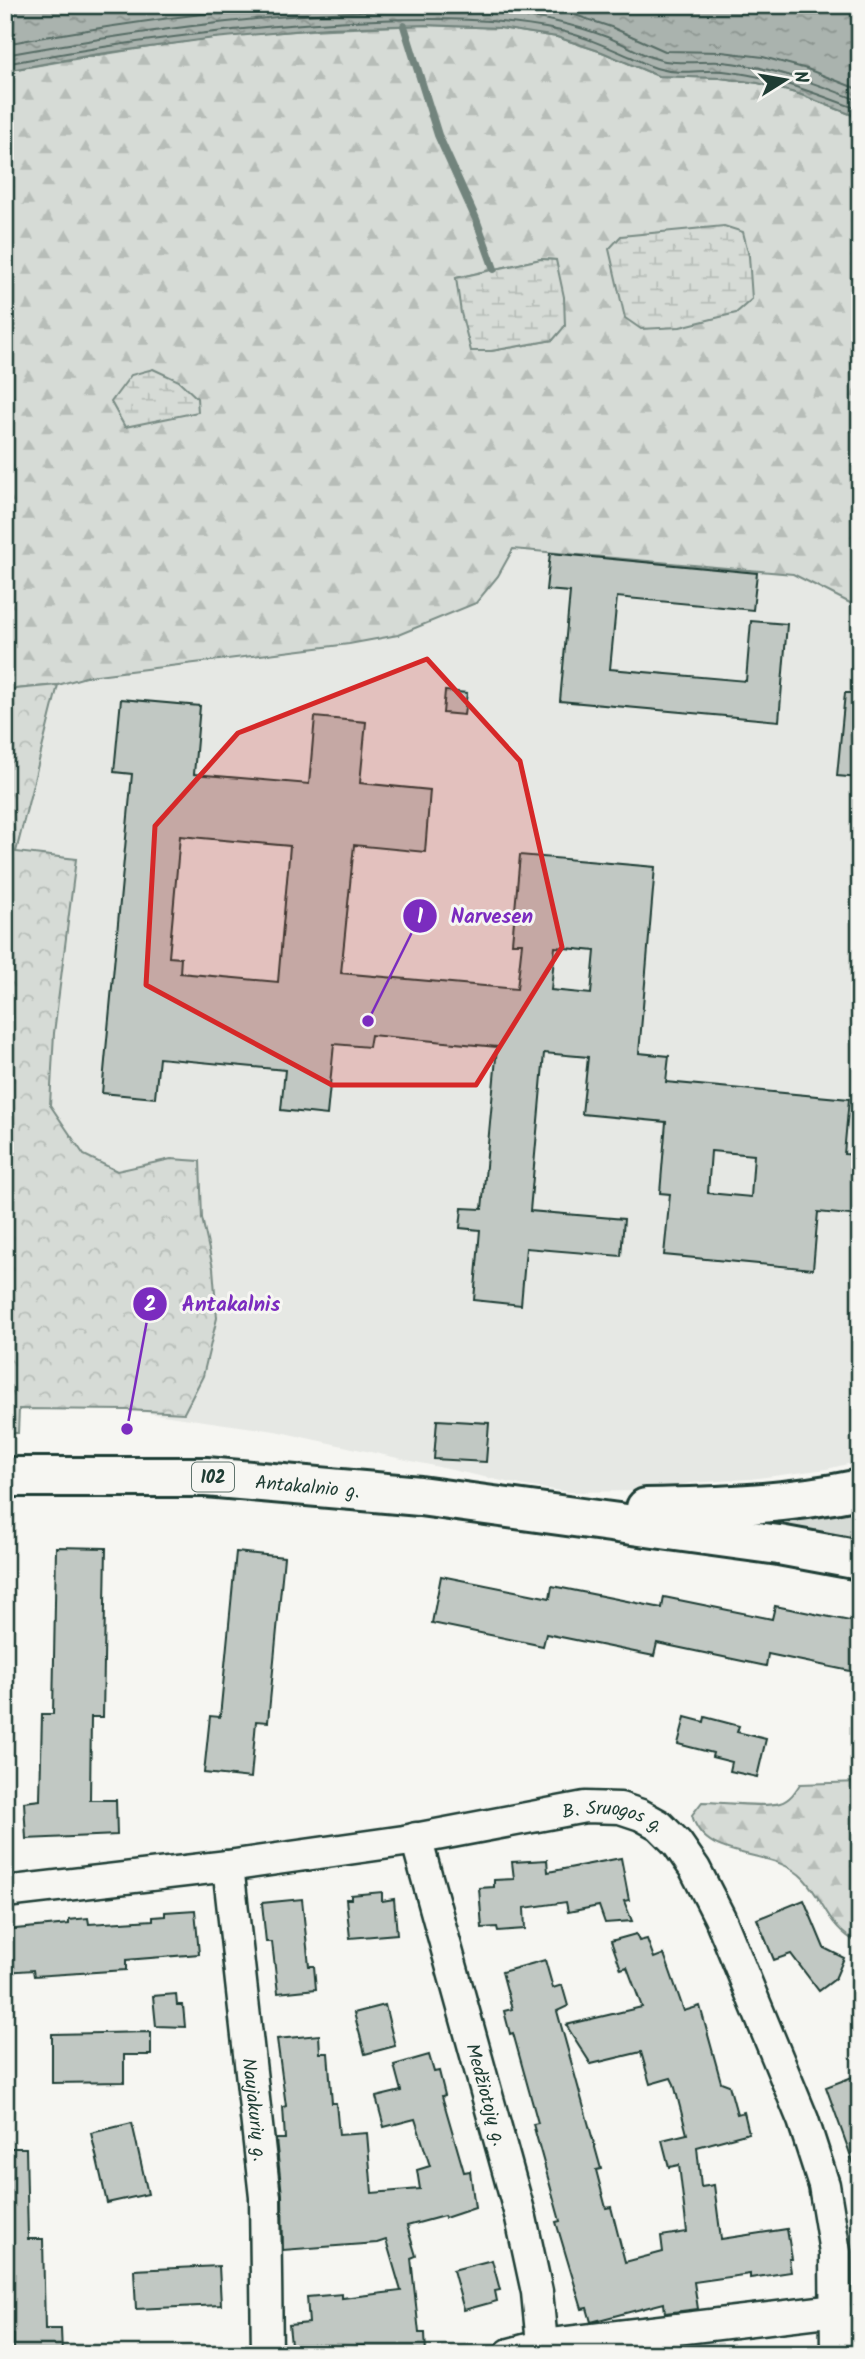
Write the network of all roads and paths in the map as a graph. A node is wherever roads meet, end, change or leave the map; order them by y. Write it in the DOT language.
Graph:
graph roads {
  1 [pos="5,1477"];
  2 [pos="860,1489"];
  3 [pos="483,1503"];
  4 [pos="860,1560"];
  5 [pos="416,1838"];
  6 [pos="228,1866"];
  7 [pos="5,1892"];
  8 [pos="836,2310"];
  9 [pos="543,2349"];
  10 [pos="267,2354"];
  11 [pos="510,2354"];
  12 [pos="836,2354"];
  1 -- 3 [label="main road, Antakalnio g. / 102"];
  2 -- 3 [label="main road, Antakalnio g. / 102"];
  3 -- 4 [label="main road, Antakalnio g. / 102"];
  5 -- 6 [label="street, B. Sruogos g."];
  5 -- 8 [label="street, B. Sruogos g."];
  5 -- 9 [label="street, Medžiotojų g."];
  6 -- 7 [label="street, B. Sruogos g."];
  6 -- 10 [label="street, Naujakurių g."];
  8 -- 9 [label="street"];
  8 -- 12 [label="street, B. Sruogos g."];
  9 -- 11 [label="street"];
}
